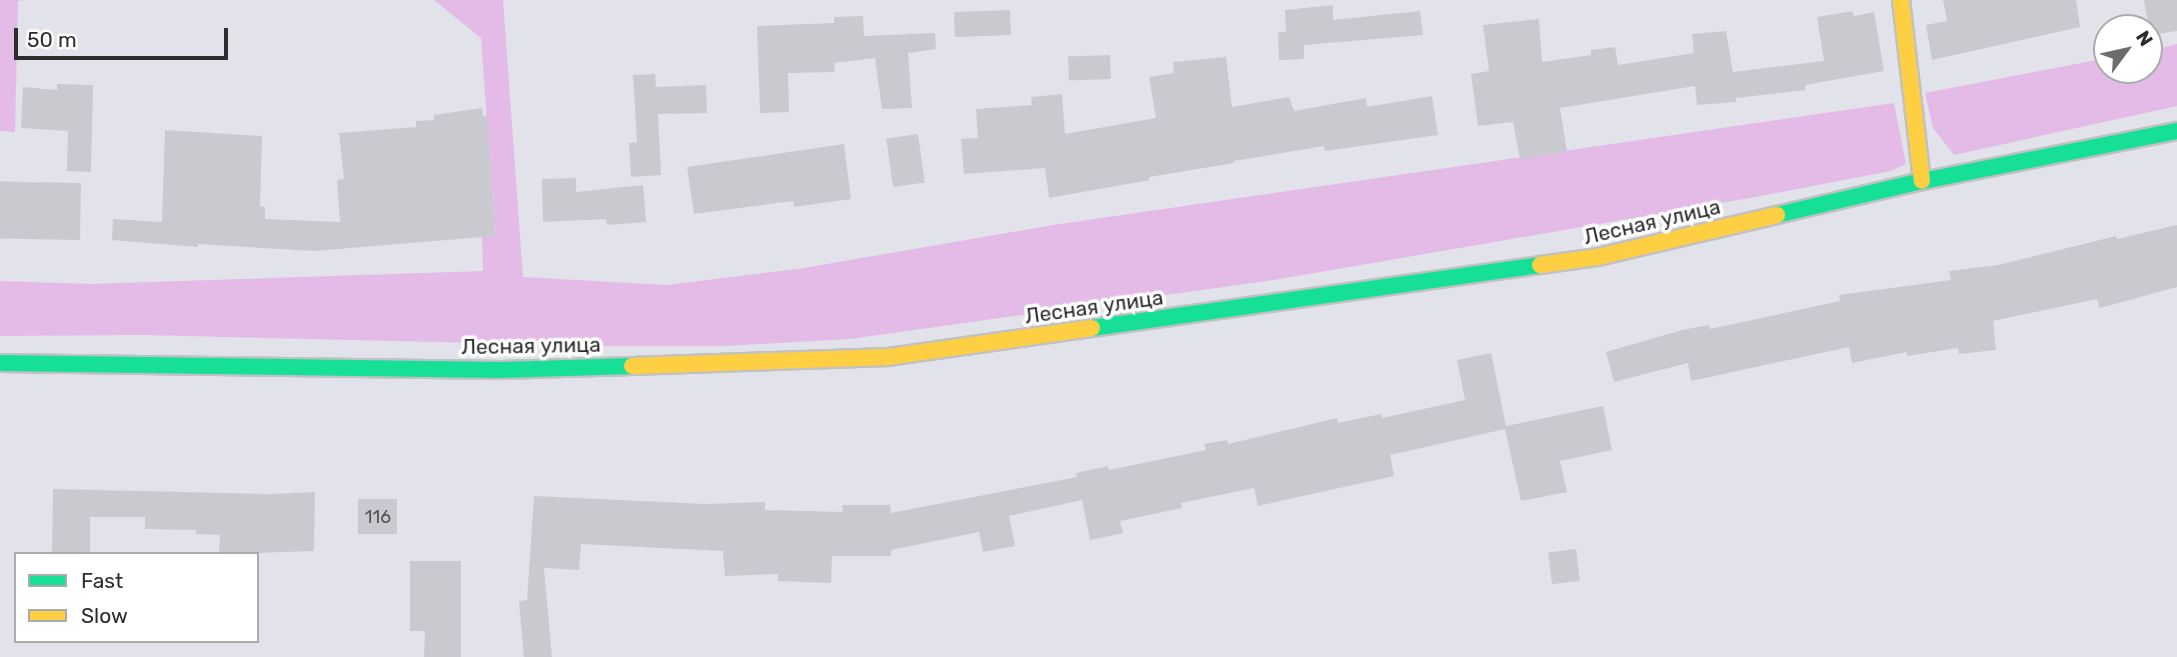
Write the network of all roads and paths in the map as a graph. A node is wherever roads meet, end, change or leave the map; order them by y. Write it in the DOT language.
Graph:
graph roads {
  1 [pos="1900,0"];
  2 [pos="2177,131"];
  3 [pos="1922,181"];
  4 [pos="0,363"];
  1 -- 3 [label="street"];
  2 -- 3 [label="street, Лесная улица"];
  3 -- 4 [label="street, Лесная улица"];
}
